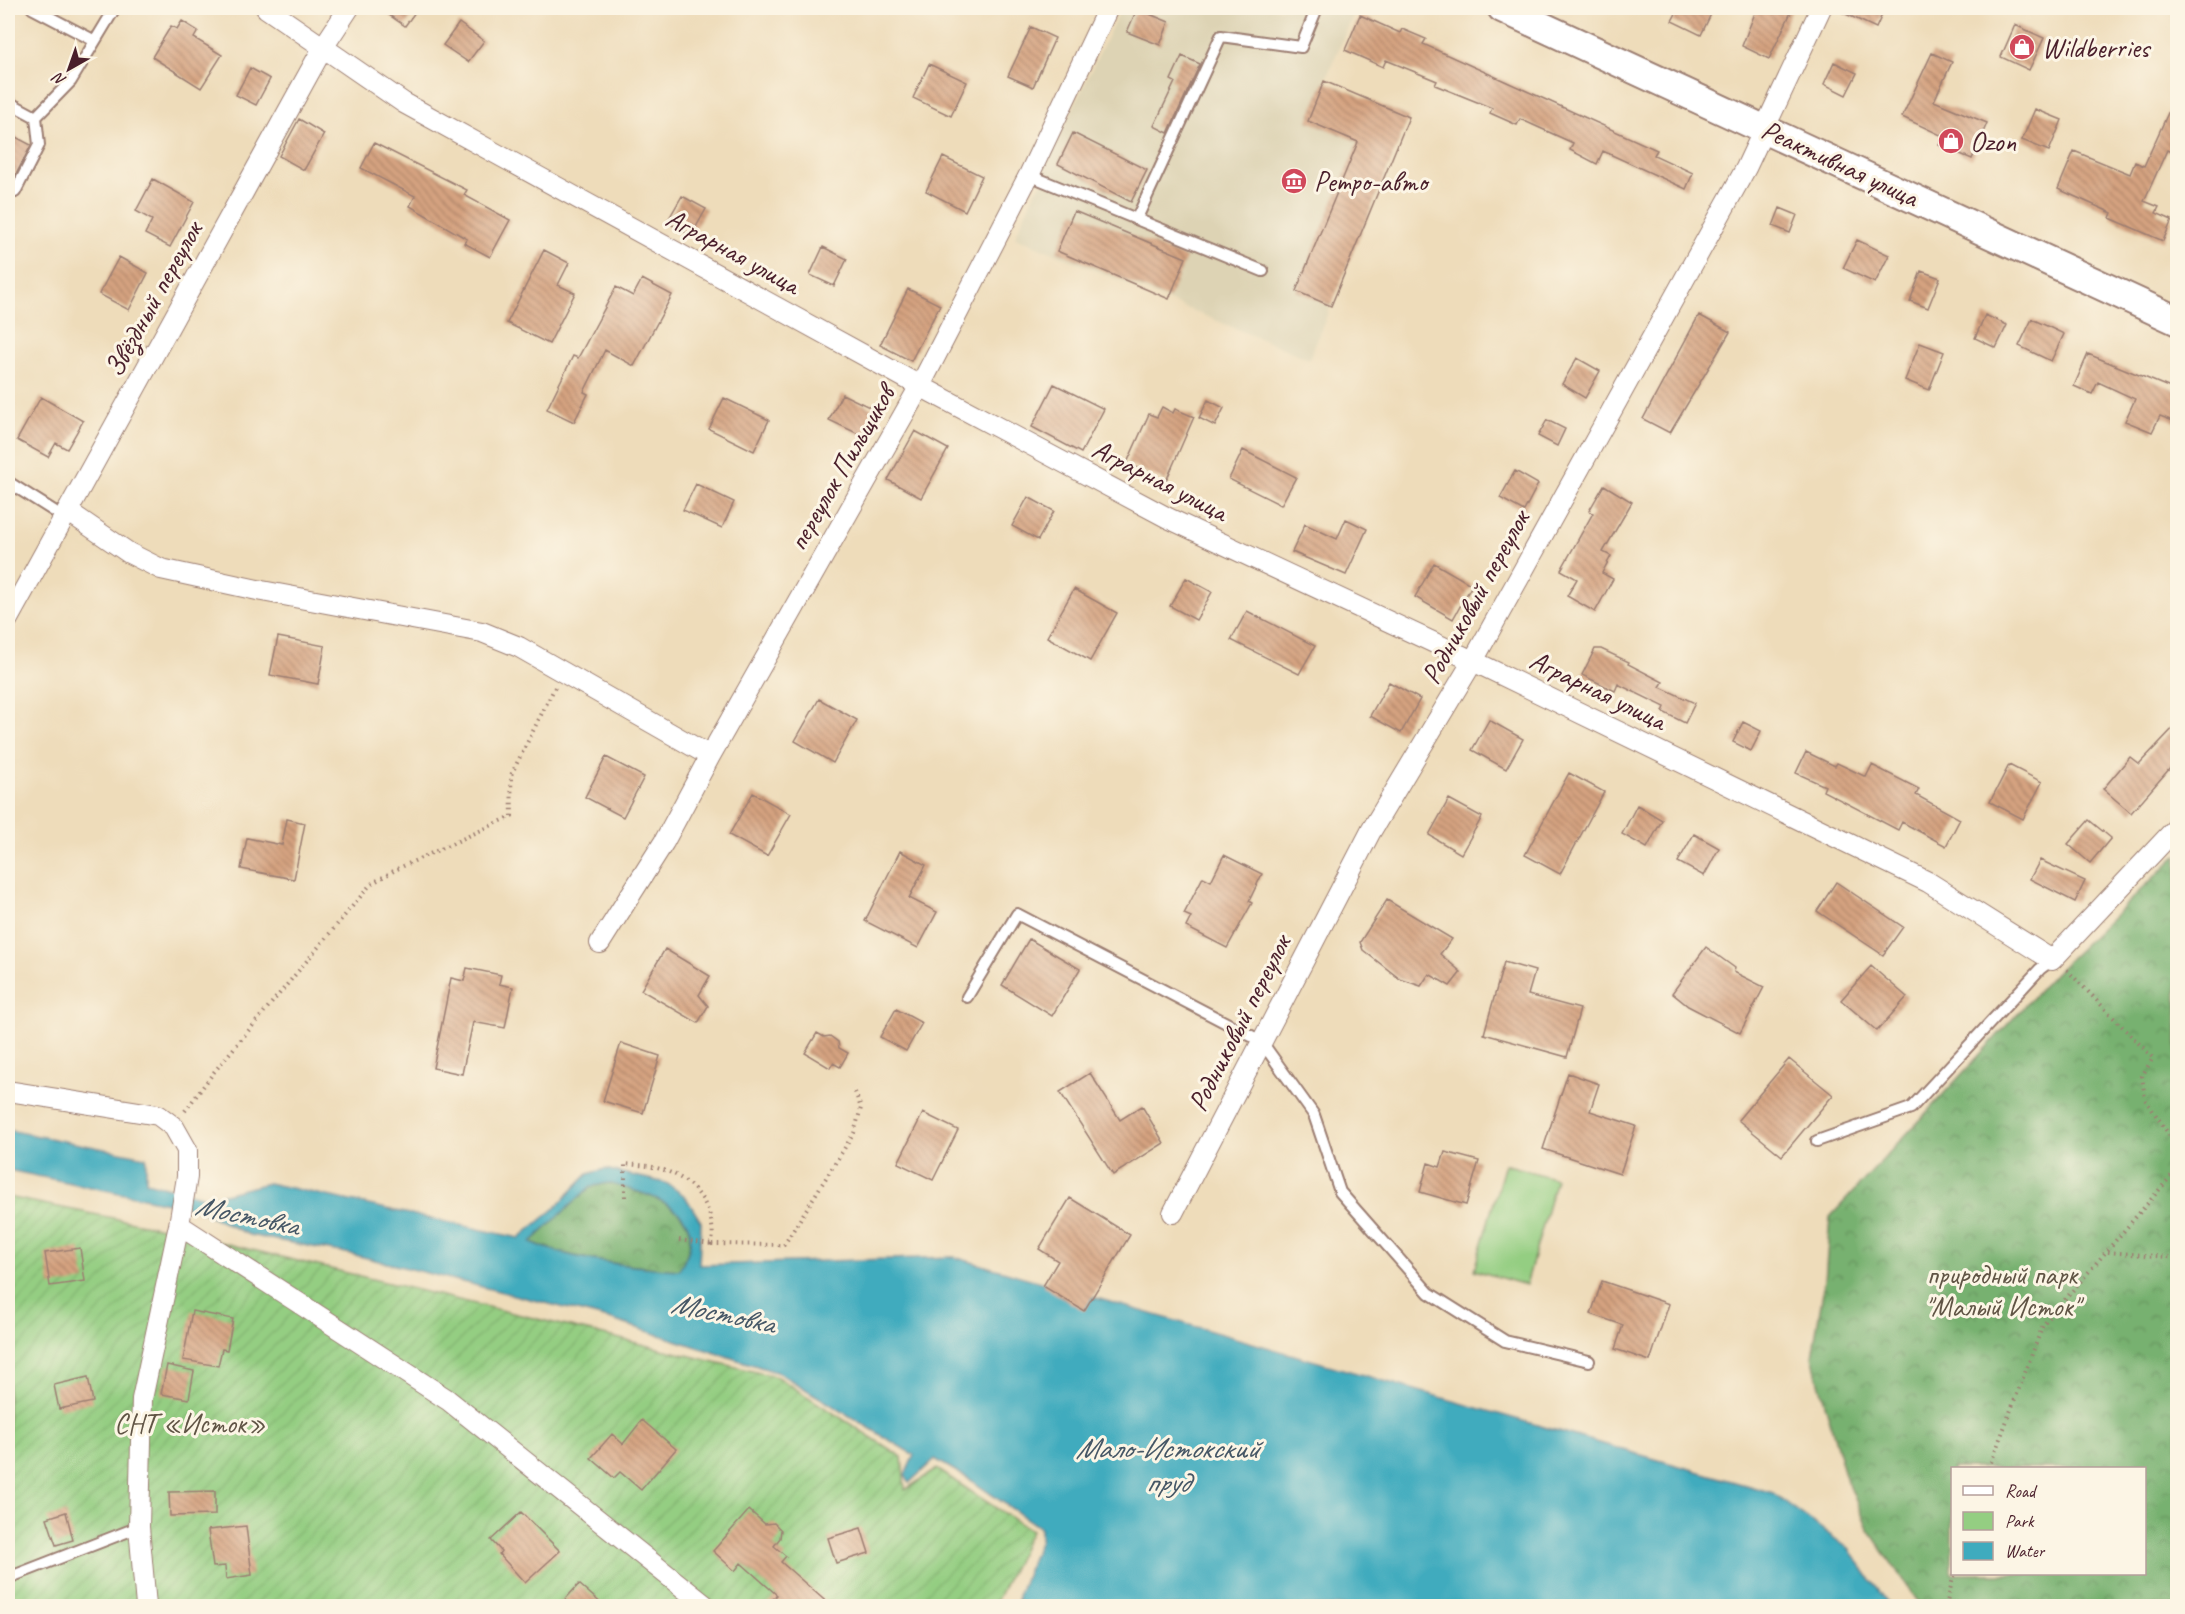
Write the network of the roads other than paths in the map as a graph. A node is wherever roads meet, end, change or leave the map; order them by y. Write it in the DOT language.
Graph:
graph roads {
  1 [pos="32,8"];
  2 [pos="115,8"];
  3 [pos="266,8"];
  4 [pos="349,8"];
  5 [pos="1108,8"];
  6 [pos="1317,8"];
  7 [pos="1502,8"];
  8 [pos="1821,8"];
  9 [pos="95,41"];
  10 [pos="324,46"];
  11 [pos="8,102"];
  12 [pos="36,117"];
  13 [pos="1764,129"];
  14 [pos="1029,175"];
  15 [pos="15,192"];
  16 [pos="1137,218"];
  17 [pos="1263,270"];
  18 [pos="2178,321"];
  19 [pos="920,386"];
  20 [pos="8,483"];
  21 [pos="67,515"];
  22 [pos="8,619"];
  23 [pos="1473,661"];
  24 [pos="710,756"];
  25 [pos="2178,826"];
  26 [pos="600,943"];
  27 [pos="2052,960"];
  28 [pos="967,997"];
  29 [pos="1261,1041"];
  30 [pos="8,1091"];
  31 [pos="1817,1141"];
  32 [pos="1173,1213"];
  33 [pos="180,1219"];
  34 [pos="1589,1361"];
  35 [pos="139,1527"];
  36 [pos="8,1578"];
  37 [pos="146,1606"];
  38 [pos="706,1606"];
  1 -- 9 [label="lane"];
  2 -- 9 [label="lane"];
  3 -- 10 [label="street, Аграрная улица"];
  4 -- 10 [label="street, Звёздный переулок"];
  5 -- 14 [label="street, переулок Пильщиков"];
  6 -- 16 [label="lane"];
  7 -- 13 [label="main road, Реактивная улица"];
  8 -- 13 [label="street, Родниковый переулок"];
  9 -- 12 [label="lane"];
  10 -- 19 [label="street, Аграрная улица"];
  10 -- 21 [label="street, Звёздный переулок"];
  11 -- 12 [label="lane"];
  12 -- 15 [label="lane"];
  13 -- 18 [label="main road, Реактивная улица"];
  13 -- 23 [label="street, Родниковый переулок"];
  14 -- 16 [label="lane"];
  14 -- 19 [label="street, переулок Пильщиков"];
  16 -- 17 [label="lane"];
  19 -- 23 [label="street, Аграрная улица"];
  19 -- 24 [label="street, переулок Пильщиков"];
  20 -- 21 [label="lane"];
  21 -- 22 [label="street, Звёздный переулок"];
  21 -- 24 [label="street"];
  23 -- 27 [label="street, Аграрная улица"];
  23 -- 29 [label="street, Родниковый переулок"];
  24 -- 26 [label="street, переулок Пильщиков"];
  25 -- 27 [label="street"];
  27 -- 31 [label="lane"];
  28 -- 29 [label="lane"];
  29 -- 32 [label="street, Родниковый переулок"];
  29 -- 34 [label="lane"];
  30 -- 33 [label="street"];
  33 -- 35 [label="street"];
  33 -- 38 [label="street"];
  35 -- 36 [label="lane"];
  35 -- 37 [label="street"];
}
